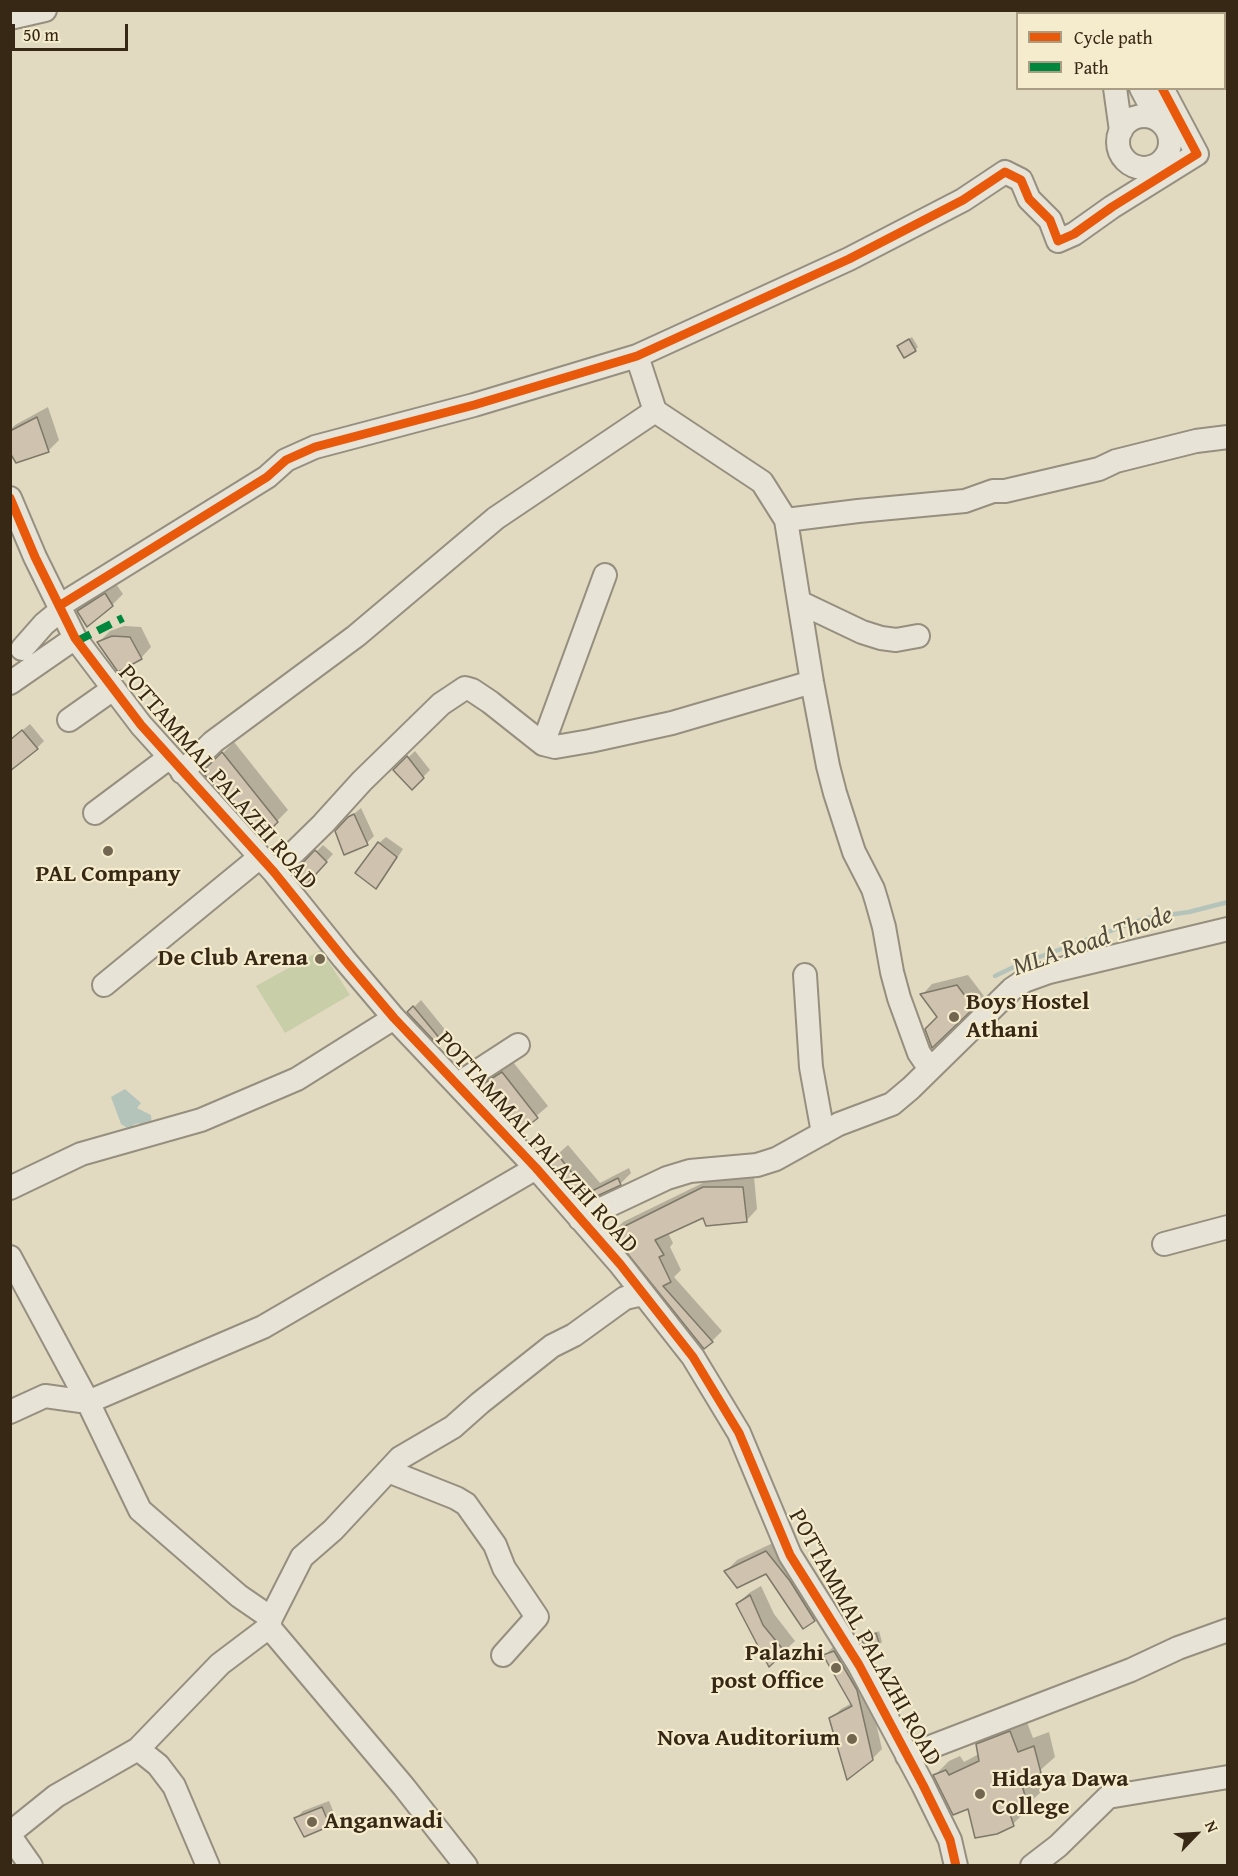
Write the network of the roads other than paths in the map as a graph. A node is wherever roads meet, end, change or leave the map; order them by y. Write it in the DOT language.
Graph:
graph roads {
  1 [pos="45,10"];
  2 [pos="10,18"];
  3 [pos="1115,90"];
  4 [pos="1142,90"];
  5 [pos="1163,90"];
  6 [pos="1158,120"];
  7 [pos="1121,131"];
  8 [pos="637,356"];
  9 [pos="656,411"];
  10 [pos="1227,437"];
  11 [pos="10,498"];
  12 [pos="786,520"];
  13 [pos="605,575"];
  14 [pos="799,602"];
  15 [pos="60,608"];
  16 [pos="918,636"];
  17 [pos="75,638"];
  18 [pos="22,649"];
  19 [pos="10,682"];
  20 [pos="812,682"];
  21 [pos="113,689"];
  22 [pos="69,720"];
  23 [pos="543,744"];
  24 [pos="176,764"];
  25 [pos="95,813"];
  26 [pos="267,864"];
  27 [pos="1227,929"];
  28 [pos="806,975"];
  29 [pos="104,985"];
  30 [pos="394,1018"];
  31 [pos="518,1045"];
  32 [pos="930,1069"];
  33 [pos="458,1084"];
  34 [pos="822,1133"];
  35 [pos="536,1168"];
  36 [pos="10,1188"];
  37 [pos="580,1219"];
  38 [pos="1227,1227"];
  39 [pos="1164,1244"];
  40 [pos="10,1257"];
  41 [pos="643,1294"];
  42 [pos="88,1402"];
  43 [pos="10,1412"];
  44 [pos="388,1471"];
  45 [pos="270,1623"];
  46 [pos="1227,1630"];
  47 [pos="504,1655"];
  48 [pos="138,1749"];
  49 [pos="907,1756"];
  50 [pos="1227,1777"];
  51 [pos="10,1835"];
  52 [pos="31,1866"];
  53 [pos="208,1866"];
  54 [pos="466,1866"];
  55 [pos="956,1866"];
  56 [pos="1032,1866"];
  1 -- 2 [label="street"];
  3 -- 7 [label="street"];
  4 -- 6 [label="street"];
  5 -- 8 [label="street"];
  6 -- 7 [label="street"];
  6 -- 7 [label="street"];
  8 -- 9 [label="street"];
  8 -- 15 [label="street"];
  9 -- 12 [label="street"];
  9 -- 24 [label="street"];
  10 -- 12 [label="street"];
  11 -- 15 [label="street, POTTAMMAL PALAZHI ROAD"];
  12 -- 14 [label="street"];
  13 -- 23 [label="street"];
  14 -- 16 [label="street"];
  14 -- 20 [label="street"];
  15 -- 17 [label="street, POTTAMMAL PALAZHI ROAD"];
  15 -- 18 [label="street"];
  17 -- 19 [label="street"];
  17 -- 21 [label="street, POTTAMMAL PALAZHI ROAD"];
  20 -- 23 [label="street"];
  20 -- 32 [label="street"];
  21 -- 22 [label="street"];
  21 -- 24 [label="street, POTTAMMAL PALAZHI ROAD"];
  23 -- 26 [label="street"];
  24 -- 25 [label="street"];
  24 -- 26 [label="street, POTTAMMAL PALAZHI ROAD"];
  26 -- 29 [label="street"];
  26 -- 30 [label="street, POTTAMMAL PALAZHI ROAD"];
  27 -- 32 [label="street"];
  28 -- 34 [label="street"];
  30 -- 33 [label="street, POTTAMMAL PALAZHI ROAD"];
  30 -- 36 [label="street"];
  31 -- 33 [label="street"];
  32 -- 34 [label="street"];
  33 -- 35 [label="street, POTTAMMAL PALAZHI ROAD"];
  34 -- 37 [label="street"];
  35 -- 37 [label="street, POTTAMMAL PALAZHI ROAD"];
  35 -- 42 [label="street"];
  37 -- 41 [label="street, POTTAMMAL PALAZHI ROAD"];
  38 -- 39 [label="street"];
  40 -- 42 [label="street"];
  41 -- 44 [label="street"];
  41 -- 49 [label="street, POTTAMMAL PALAZHI ROAD"];
  42 -- 43 [label="street"];
  42 -- 45 [label="street"];
  44 -- 45 [label="street"];
  44 -- 47 [label="street"];
  45 -- 48 [label="street"];
  45 -- 54 [label="street"];
  46 -- 49 [label="street"];
  48 -- 51 [label="street"];
  48 -- 53 [label="street"];
  49 -- 55 [label="street, POTTAMMAL PALAZHI ROAD"];
  50 -- 56 [label="street"];
  51 -- 52 [label="street"];
}
